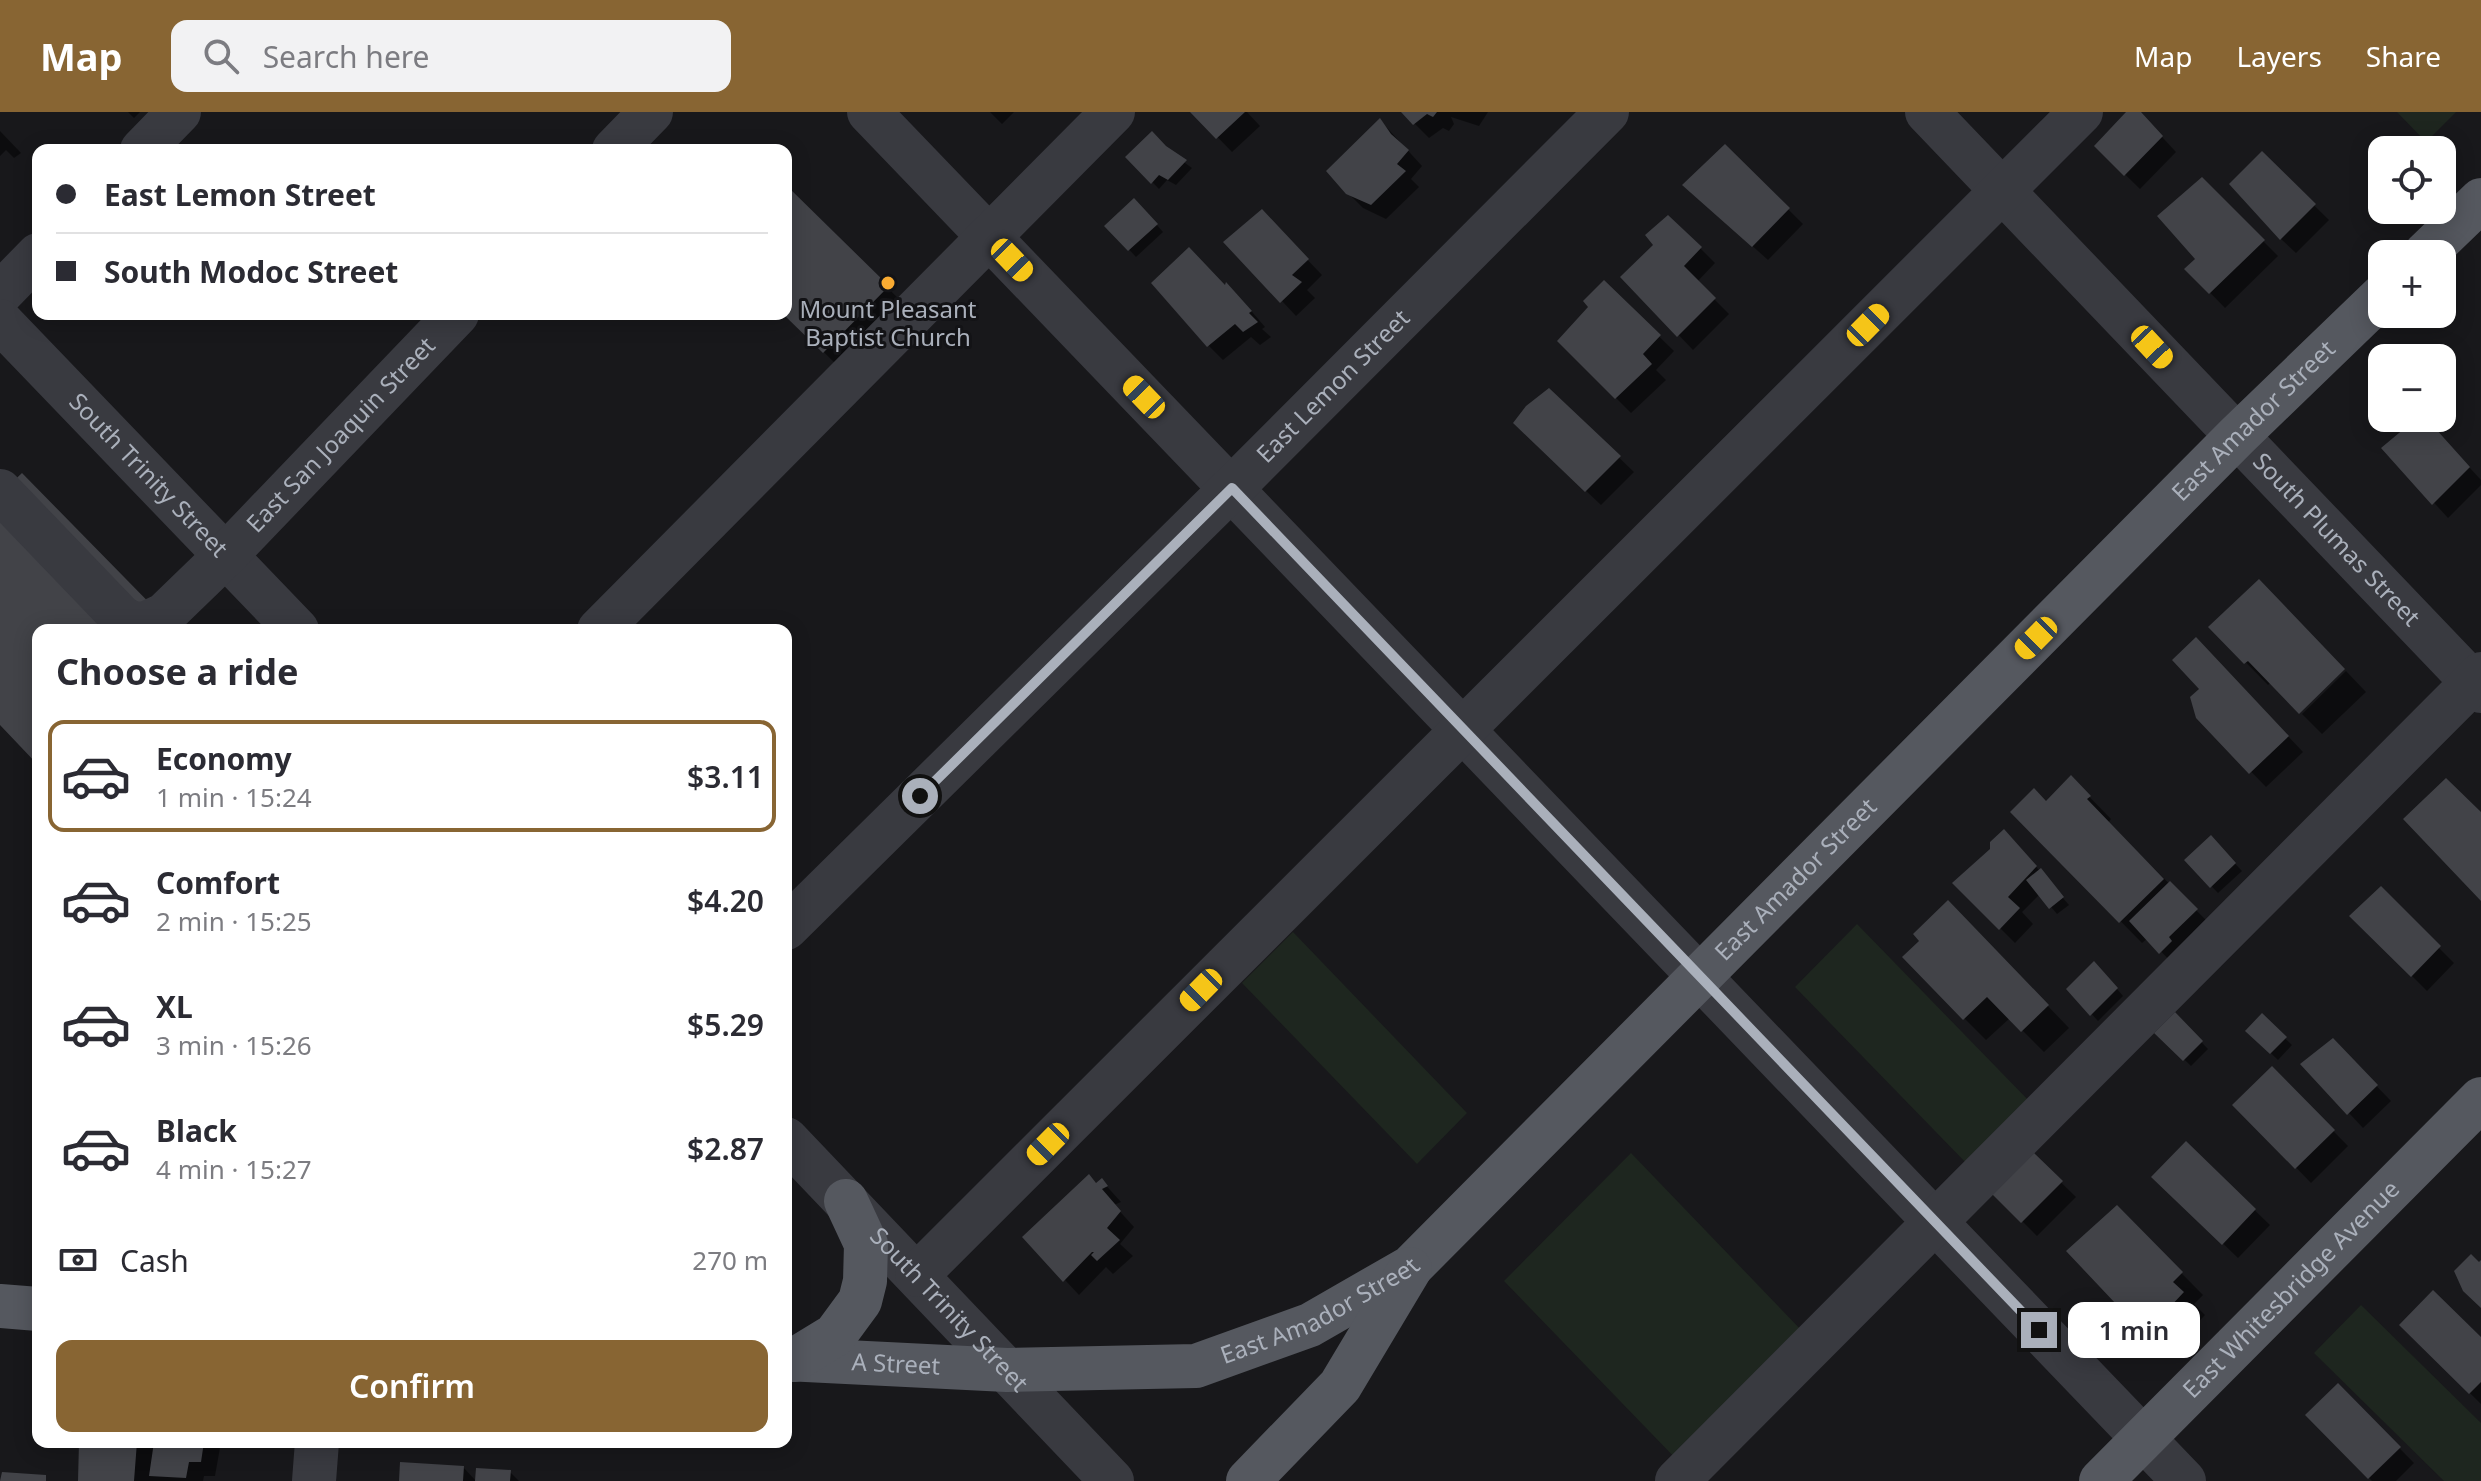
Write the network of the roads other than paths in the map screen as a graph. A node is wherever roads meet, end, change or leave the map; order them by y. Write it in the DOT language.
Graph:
graph roads {
  1 [pos="179,112"];
  2 [pos="651,112"];
  3 [pos="869,112"];
  4 [pos="1113,112"];
  5 [pos="1607,112"];
  6 [pos="1927,112"];
  7 [pos="2081,112"];
  8 [pos="148,144"];
  9 [pos="620,144"];
  10 [pos="2003,191"];
  11 [pos="2481,200"];
  12 [pos="990,237"];
  13 [pos="2440,240"];
  14 [pos="32,261"];
  15 [pos="0,294"];
  16 [pos="2368,310"];
  17 [pos="451,320"];
  18 [pos="0,321"];
  19 [pos="2237,436"];
  20 [pos="1232,488"];
  21 [pos="0,491"];
  22 [pos="225,556"];
  23 [pos="291,624"];
  24 [pos="605,624"];
  25 [pos="2478,682"];
  26 [pos="1463,728"];
  27 [pos="792,922"];
  28 [pos="1700,974"];
  29 [pos="2481,1099"];
  30 [pos="792,1145"];
  31 [pos="846,1201"];
  32 [pos="1937,1221"];
  33 [pos="1411,1267"];
  34 [pos="917,1275"];
  35 [pos="0,1306"];
  36 [pos="32,1309"];
  37 [pos="792,1358"];
  38 [pos="792,1359"];
  39 [pos="1007,1370"];
  40 [pos="2142,1440"];
  41 [pos="317,1448"];
  42 [pos="314,1481"];
  43 [pos="1112,1481"];
  44 [pos="1248,1481"];
  45 [pos="1677,1481"];
  46 [pos="2101,1481"];
  47 [pos="2184,1481"];
  1 -- 8 [label="street"];
  2 -- 9 [label="street"];
  3 -- 12 [label="street"];
  4 -- 12 [label="street"];
  5 -- 20 [label="street, East Lemon Street"];
  6 -- 10 [label="street, South Plumas Street"];
  7 -- 10 [label="street"];
  10 -- 19 [label="street, South Plumas Street"];
  10 -- 26 [label="street"];
  11 -- 13 [label="main road"];
  12 -- 20 [label="street"];
  12 -- 24 [label="street"];
  14 -- 15 [label="street"];
  16 -- 19 [label="main road, East Amador Street"];
  17 -- 22 [label="street, East San Joaquin Street"];
  18 -- 22 [label="street, South Trinity Street"];
  19 -- 25 [label="street, South Plumas Street"];
  19 -- 28 [label="main road, East Amador Street"];
  20 -- 26 [label="street"];
  20 -- 27 [label="street, East Lemon Street"];
  21 -- 22 [label="street, East San Joaquin Street"];
  22 -- 23 [label="street, South Trinity Street"];
  25 -- 32 [label="street"];
  26 -- 28 [label="street"];
  26 -- 34 [label="street"];
  28 -- 32 [label="street"];
  28 -- 33 [label="main road, East Amador Street"];
  29 -- 40 [label="main road, East Whitesbridge Avenue"];
  30 -- 31 [label="street, South Trinity Street"];
  31 -- 34 [label="street, South Trinity Street"];
  31 -- 37 [label="main road"];
  32 -- 40 [label="street"];
  32 -- 45 [label="street"];
  33 -- 39 [label="main road, East Amador Street"];
  33 -- 44 [label="main road"];
  34 -- 39 [label="street, South Trinity Street"];
  35 -- 36 [label="main road"];
  38 -- 39 [label="main road, A Street"];
  39 -- 43 [label="street, South Trinity Street"];
  40 -- 46 [label="main road, East Whitesbridge Avenue"];
  40 -- 47 [label="street"];
  41 -- 42 [label="street"];
}
